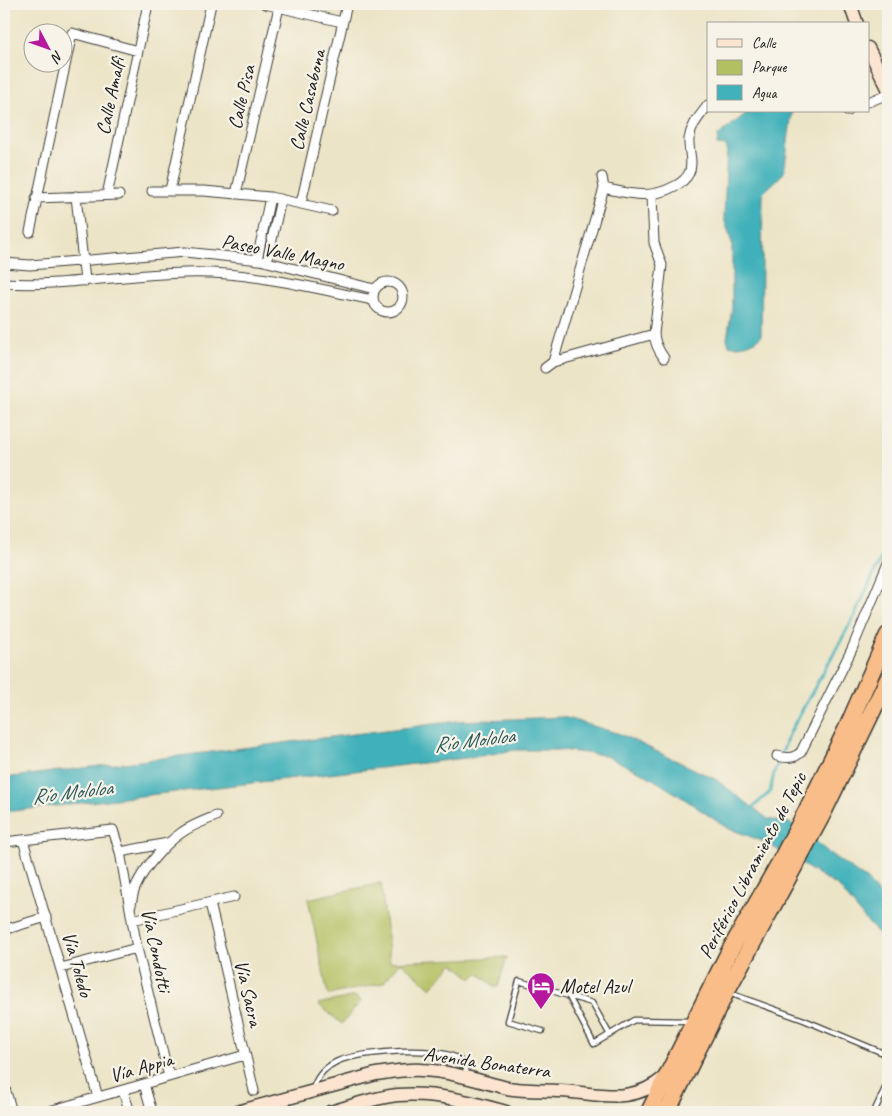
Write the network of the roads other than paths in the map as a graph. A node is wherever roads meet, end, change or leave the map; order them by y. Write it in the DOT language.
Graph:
graph roads {
  1 [pos="148,4"];
  2 [pos="211,4"];
  3 [pos="265,4"];
  4 [pos="347,4"];
  5 [pos="850,4"];
  6 [pos="279,7"];
  7 [pos="342,22"];
  8 [pos="856,22"];
  9 [pos="138,51"];
  10 [pos="870,52"];
  11 [pos="888,88"];
  12 [pos="888,94"];
  13 [pos="870,101"];
  14 [pos="707,106"];
  15 [pos="602,177"];
  16 [pos="604,188"];
  17 [pos="170,190"];
  18 [pos="152,191"];
  19 [pos="236,194"];
  20 [pos="107,195"];
  21 [pos="119,195"];
  22 [pos="652,195"];
  23 [pos="76,196"];
  24 [pos="270,197"];
  25 [pos="36,198"];
  26 [pos="281,199"];
  27 [pos="301,203"];
  28 [pos="332,211"];
  29 [pos="30,232"];
  30 [pos="83,260"];
  31 [pos="257,260"];
  32 [pos="267,262"];
  33 [pos="4,263"];
  34 [pos="85,281"];
  35 [pos="4,283"];
  36 [pos="374,289"];
  37 [pos="372,300"];
  38 [pos="654,334"];
  39 [pos="664,358"];
  40 [pos="553,362"];
  41 [pos="545,368"];
  42 [pos="888,563"];
  43 [pos="888,634"];
  44 [pos="888,679"];
  45 [pos="781,757"];
  46 [pos="814,813"];
  47 [pos="216,816"];
  48 [pos="23,840"];
  49 [pos="4,842"];
  50 [pos="168,843"];
  51 [pos="120,852"];
  52 [pos="786,868"];
  53 [pos="234,896"];
  54 [pos="210,903"];
  55 [pos="130,907"];
  56 [pos="46,917"];
  57 [pos="132,920"];
  58 [pos="6,928"];
  59 [pos="137,948"];
  60 [pos="61,968"];
  61 [pos="726,992"];
  62 [pos="568,995"];
  63 [pos="694,1021"];
  64 [pos="542,1031"];
  65 [pos="610,1035"];
  66 [pos="245,1055"];
  67 [pos="888,1055"];
  68 [pos="670,1072"];
  69 [pos="170,1077"];
  70 [pos="466,1078"];
  71 [pos="480,1081"];
  72 [pos="888,1082"];
  73 [pos="144,1084"];
  74 [pos="4,1085"];
  75 [pos="314,1086"];
  76 [pos="123,1091"];
  77 [pos="254,1091"];
  78 [pos="98,1097"];
  79 [pos="473,1102"];
  80 [pos="12,1112"];
  81 [pos="46,1112"];
  82 [pos="130,1112"];
  83 [pos="152,1112"];
  84 [pos="237,1112"];
  85 [pos="330,1112"];
  86 [pos="506,1112"];
  87 [pos="649,1112"];
  88 [pos="667,1112"];
  89 [pos="874,1112"];
  1 -- 9 [label="street, Calle Amalfi"];
  2 -- 17 [label="street"];
  3 -- 6 [label="street"];
  4 -- 7 [label="street, Calle Casabona"];
  5 -- 8 [label="street"];
  6 -- 7 [label="street"];
  6 -- 19 [label="street, Calle Pisa"];
  7 -- 27 [label="street, Calle Casabona"];
  9 -- 20 [label="street, Calle Amalfi"];
  9 -- 25 [label="street"];
  10 -- 11 [label="street"];
  12 -- 13 [label="street"];
  14 -- 22 [label="street"];
  15 -- 16 [label="street"];
  16 -- 22 [label="street"];
  16 -- 40 [label="street"];
  17 -- 18 [label="street"];
  17 -- 19 [label="street"];
  19 -- 24 [label="street"];
  20 -- 21 [label="street"];
  20 -- 23 [label="street"];
  22 -- 38 [label="street"];
  23 -- 25 [label="street"];
  23 -- 30 [label="street"];
  24 -- 26 [label="street"];
  24 -- 31 [label="street"];
  25 -- 29 [label="street"];
  26 -- 27 [label="street"];
  26 -- 32 [label="street"];
  27 -- 28 [label="street"];
  30 -- 31 [label="street, Paseo Valle Magno"];
  30 -- 33 [label="street, Paseo Valle Magno"];
  30 -- 34 [label="street"];
  31 -- 32 [label="street, Paseo Valle Magno"];
  32 -- 36 [label="street, Paseo Valle Magno"];
  34 -- 35 [label="street, Paseo Valle Magno"];
  34 -- 37 [label="street, Paseo Valle Magno"];
  36 -- 37 [label="street"];
  36 -- 37 [label="street, Paseo Valle Magno"];
  38 -- 39 [label="street"];
  38 -- 40 [label="street"];
  40 -- 41 [label="street"];
  42 -- 45 [label="street"];
  43 -- 46 [label="highway, Periférico Libramiento de Tepic"];
  44 -- 46 [label="highway, Periférico Libramiento de Tepic"];
  46 -- 52 [label="highway, Periférico Libramiento de Tepic"];
  47 -- 50 [label="street"];
  48 -- 49 [label="street"];
  48 -- 51 [label="street, Vía Condotti"];
  48 -- 56 [label="street, Vía Toledo"];
  50 -- 51 [label="street"];
  50 -- 55 [label="street"];
  51 -- 55 [label="street, Vía Condotti"];
  52 -- 61 [label="highway, Periférico Libramiento de Tepic"];
  52 -- 63 [label="highway, Periférico Libramiento de Tepic"];
  53 -- 54 [label="street"];
  54 -- 57 [label="street"];
  54 -- 66 [label="street, Vía Sacra"];
  55 -- 57 [label="street, Vía Condotti"];
  56 -- 58 [label="street"];
  56 -- 60 [label="street, Vía Toledo"];
  57 -- 59 [label="street, Vía Condotti"];
  59 -- 60 [label="street"];
  59 -- 69 [label="street, Vía Condotti"];
  60 -- 78 [label="street, Vía Toledo"];
  61 -- 67 [label="lane"];
  61 -- 88 [label="highway, Periférico Libramiento de Tepic"];
  62 -- 64 [label="lane"];
  62 -- 65 [label="lane"];
  62 -- 65 [label="lane"];
  63 -- 65 [label="lane"];
  63 -- 68 [label="highway, Periférico Libramiento de Tepic"];
  66 -- 69 [label="street, Vía Appia"];
  66 -- 77 [label="street, Vía Sacra"];
  68 -- 71 [label="street, Avenida Bonaterra"];
  68 -- 87 [label="highway, Periférico Libramiento de Tepic"];
  69 -- 73 [label="street, Vía Appia"];
  70 -- 71 [label="street, Avenida Bonaterra"];
  70 -- 75 [label="lane"];
  70 -- 84 [label="street, Avenida Bonaterra"];
  71 -- 79 [label="street"];
  72 -- 89 [label="lane"];
  73 -- 76 [label="street, Vía Appia"];
  73 -- 83 [label="street"];
  74 -- 80 [label="street"];
  76 -- 78 [label="street, Vía Appia"];
  76 -- 82 [label="street"];
  78 -- 81 [label="street, Vía Appia"];
  79 -- 85 [label="street, Avenida Bonaterra"];
  79 -- 86 [label="street, Avenida Bonaterra"];
}
